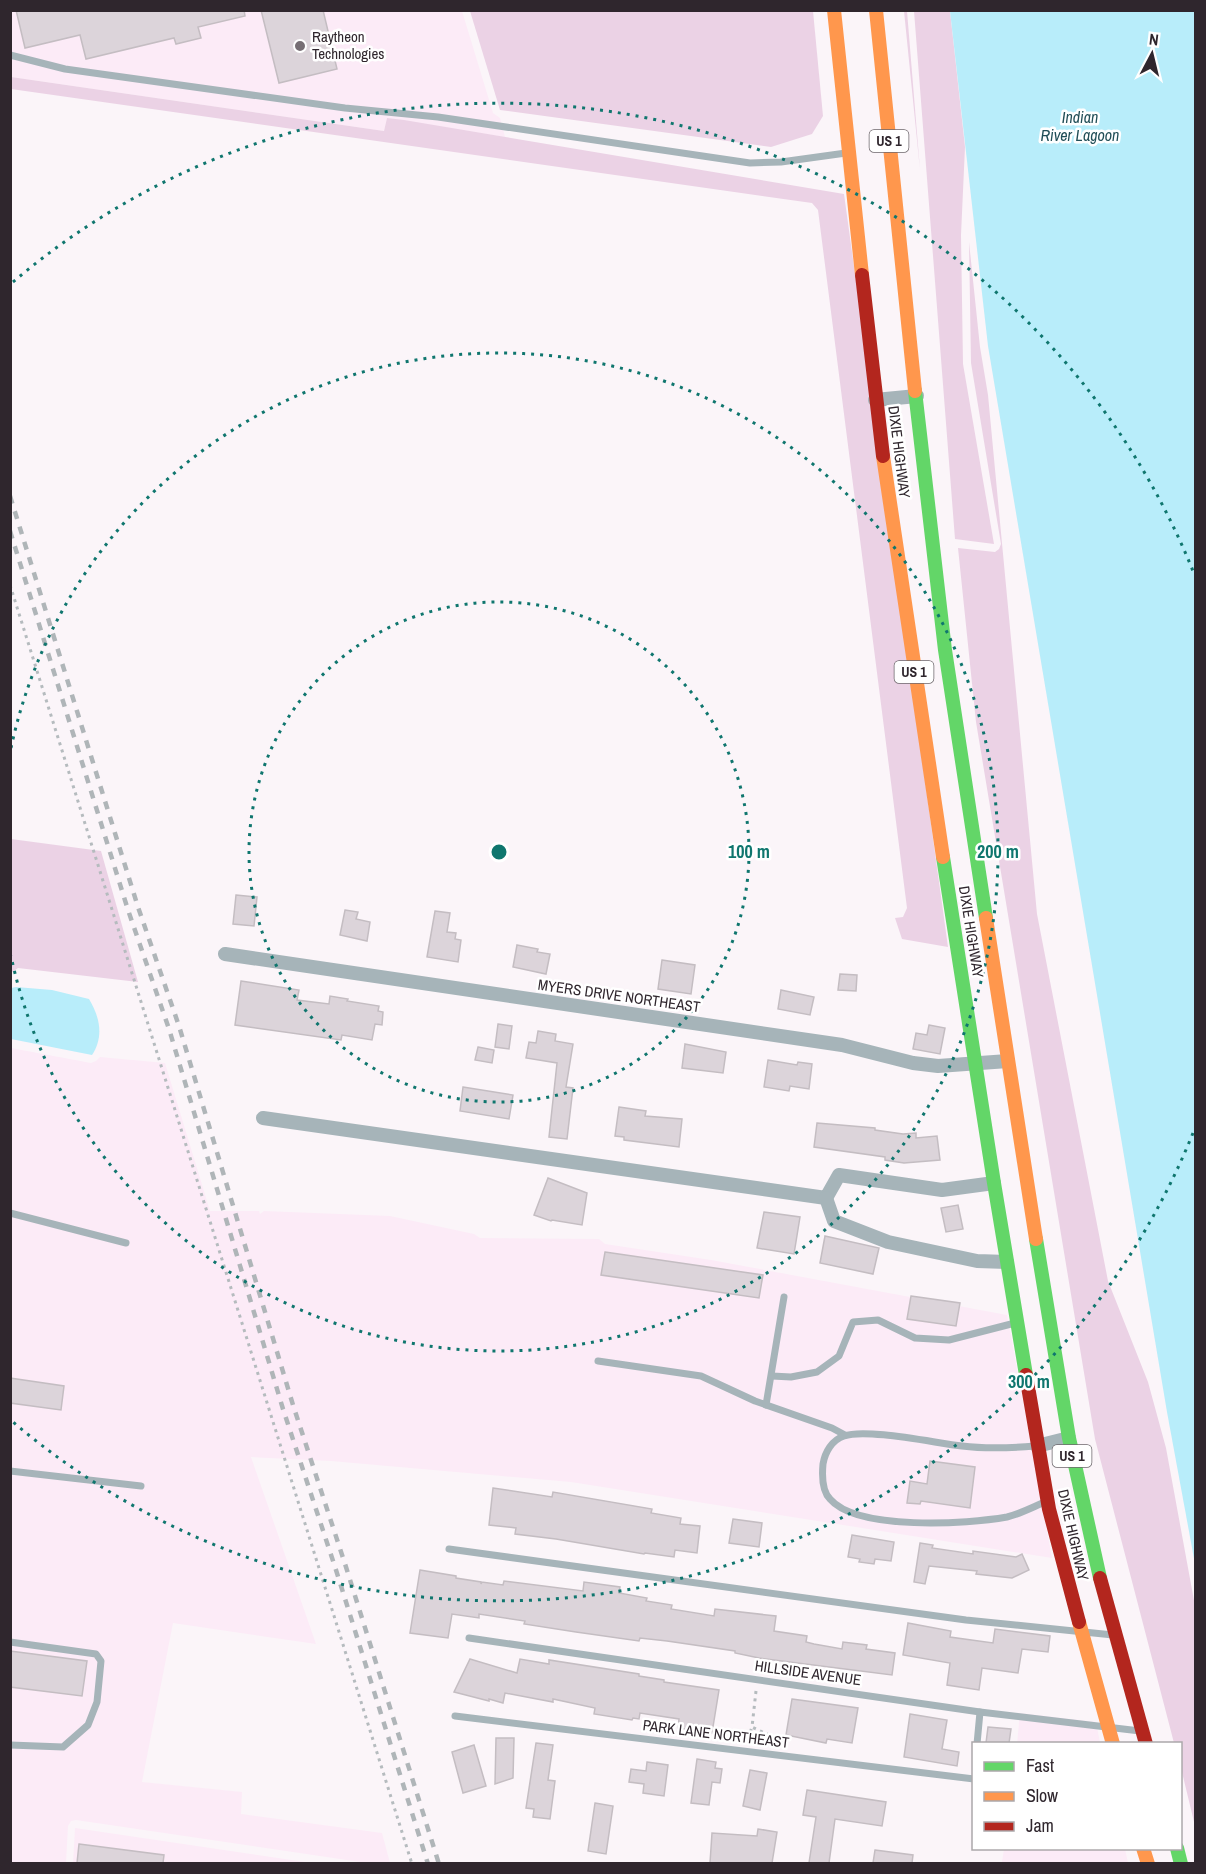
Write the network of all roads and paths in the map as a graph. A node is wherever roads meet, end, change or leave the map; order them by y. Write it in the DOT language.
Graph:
graph roads {
  1 [pos="834,10"];
  2 [pos="876,10"];
  3 [pos="10,54"];
  4 [pos="849,153"];
  5 [pos="917,396"];
  6 [pos="876,400"];
  7 [pos="10,585"];
  8 [pos="225,954"];
  9 [pos="1008,1061"];
  10 [pos="976,1065"];
  11 [pos="263,1118"];
  12 [pos="994,1183"];
  13 [pos="826,1198"];
  14 [pos="10,1214"];
  15 [pos="126,1243"];
  16 [pos="1007,1262"];
  17 [pos="784,1297"];
  18 [pos="1017,1323"];
  19 [pos="598,1361"];
  20 [pos="772,1376"];
  21 [pos="766,1405"];
  22 [pos="845,1436"];
  23 [pos="1069,1438"];
  24 [pos="1037,1446"];
  25 [pos="10,1471"];
  26 [pos="141,1486"];
  27 [pos="1048,1501"];
  28 [pos="449,1549"];
  29 [pos="1081,1632"];
  30 [pos="1115,1635"];
  31 [pos="469,1638"];
  32 [pos="10,1642"];
  33 [pos="758,1680"];
  34 [pos="980,1712"];
  35 [pos="455,1716"];
  36 [pos="1108,1728"];
  37 [pos="1145,1737"];
  38 [pos="977,1742"];
  39 [pos="1113,1742"];
  40 [pos="10,1745"];
  41 [pos="790,1745"];
  42 [pos="972,1779"];
  43 [pos="412,1863"];
  1 -- 4 [label="main road, DIXIE HIGHWAY / US 1"];
  2 -- 5 [label="main road, DIXIE HIGHWAY / US 1"];
  3 -- 4 [label="lane"];
  4 -- 6 [label="main road, DIXIE HIGHWAY / US 1"];
  5 -- 6 [label="street"];
  5 -- 9 [label="main road, DIXIE HIGHWAY / US 1"];
  6 -- 10 [label="main road, DIXIE HIGHWAY / US 1"];
  7 -- 43 [label="path"];
  8 -- 10 [label="street, MYERS DRIVE NORTHEAST"];
  9 -- 10 [label="street, MYERS DRIVE NORTHEAST"];
  9 -- 23 [label="main road, DIXIE HIGHWAY / US 1"];
  10 -- 12 [label="main road, DIXIE HIGHWAY / US 1"];
  11 -- 13 [label="street"];
  12 -- 13 [label="street"];
  12 -- 16 [label="main road, DIXIE HIGHWAY / US 1"];
  13 -- 16 [label="street"];
  14 -- 15 [label="lane"];
  16 -- 18 [label="main road, DIXIE HIGHWAY / US 1"];
  17 -- 20 [label="lane"];
  18 -- 20 [label="lane"];
  18 -- 24 [label="main road, DIXIE HIGHWAY / US 1"];
  19 -- 21 [label="lane"];
  20 -- 21 [label="lane"];
  21 -- 22 [label="lane"];
  22 -- 24 [label="lane"];
  22 -- 27 [label="lane"];
  23 -- 24 [label="street"];
  23 -- 30 [label="main road, DIXIE HIGHWAY / US 1"];
  24 -- 27 [label="main road, DIXIE HIGHWAY / US 1"];
  25 -- 26 [label="lane"];
  27 -- 29 [label="main road, DIXIE HIGHWAY / US 1"];
  28 -- 29 [label="lane"];
  29 -- 30 [label="lane"];
  29 -- 36 [label="main road, DIXIE HIGHWAY / US 1"];
  30 -- 37 [label="main road, DIXIE HIGHWAY / US 1"];
  31 -- 33 [label="lane, HILLSIDE AVENUE"];
  32 -- 40 [label="lane"];
  33 -- 34 [label="lane, HILLSIDE AVENUE"];
  33 -- 41 [label="path"];
  34 -- 36 [label="lane, HILLSIDE AVENUE"];
  34 -- 38 [label="lane"];
  35 -- 42 [label="lane, PARK LANE NORTHEAST"];
  36 -- 37 [label="lane, HILLSIDE AVENUE"];
  36 -- 39 [label="main road, DIXIE HIGHWAY / US 1"];
}
